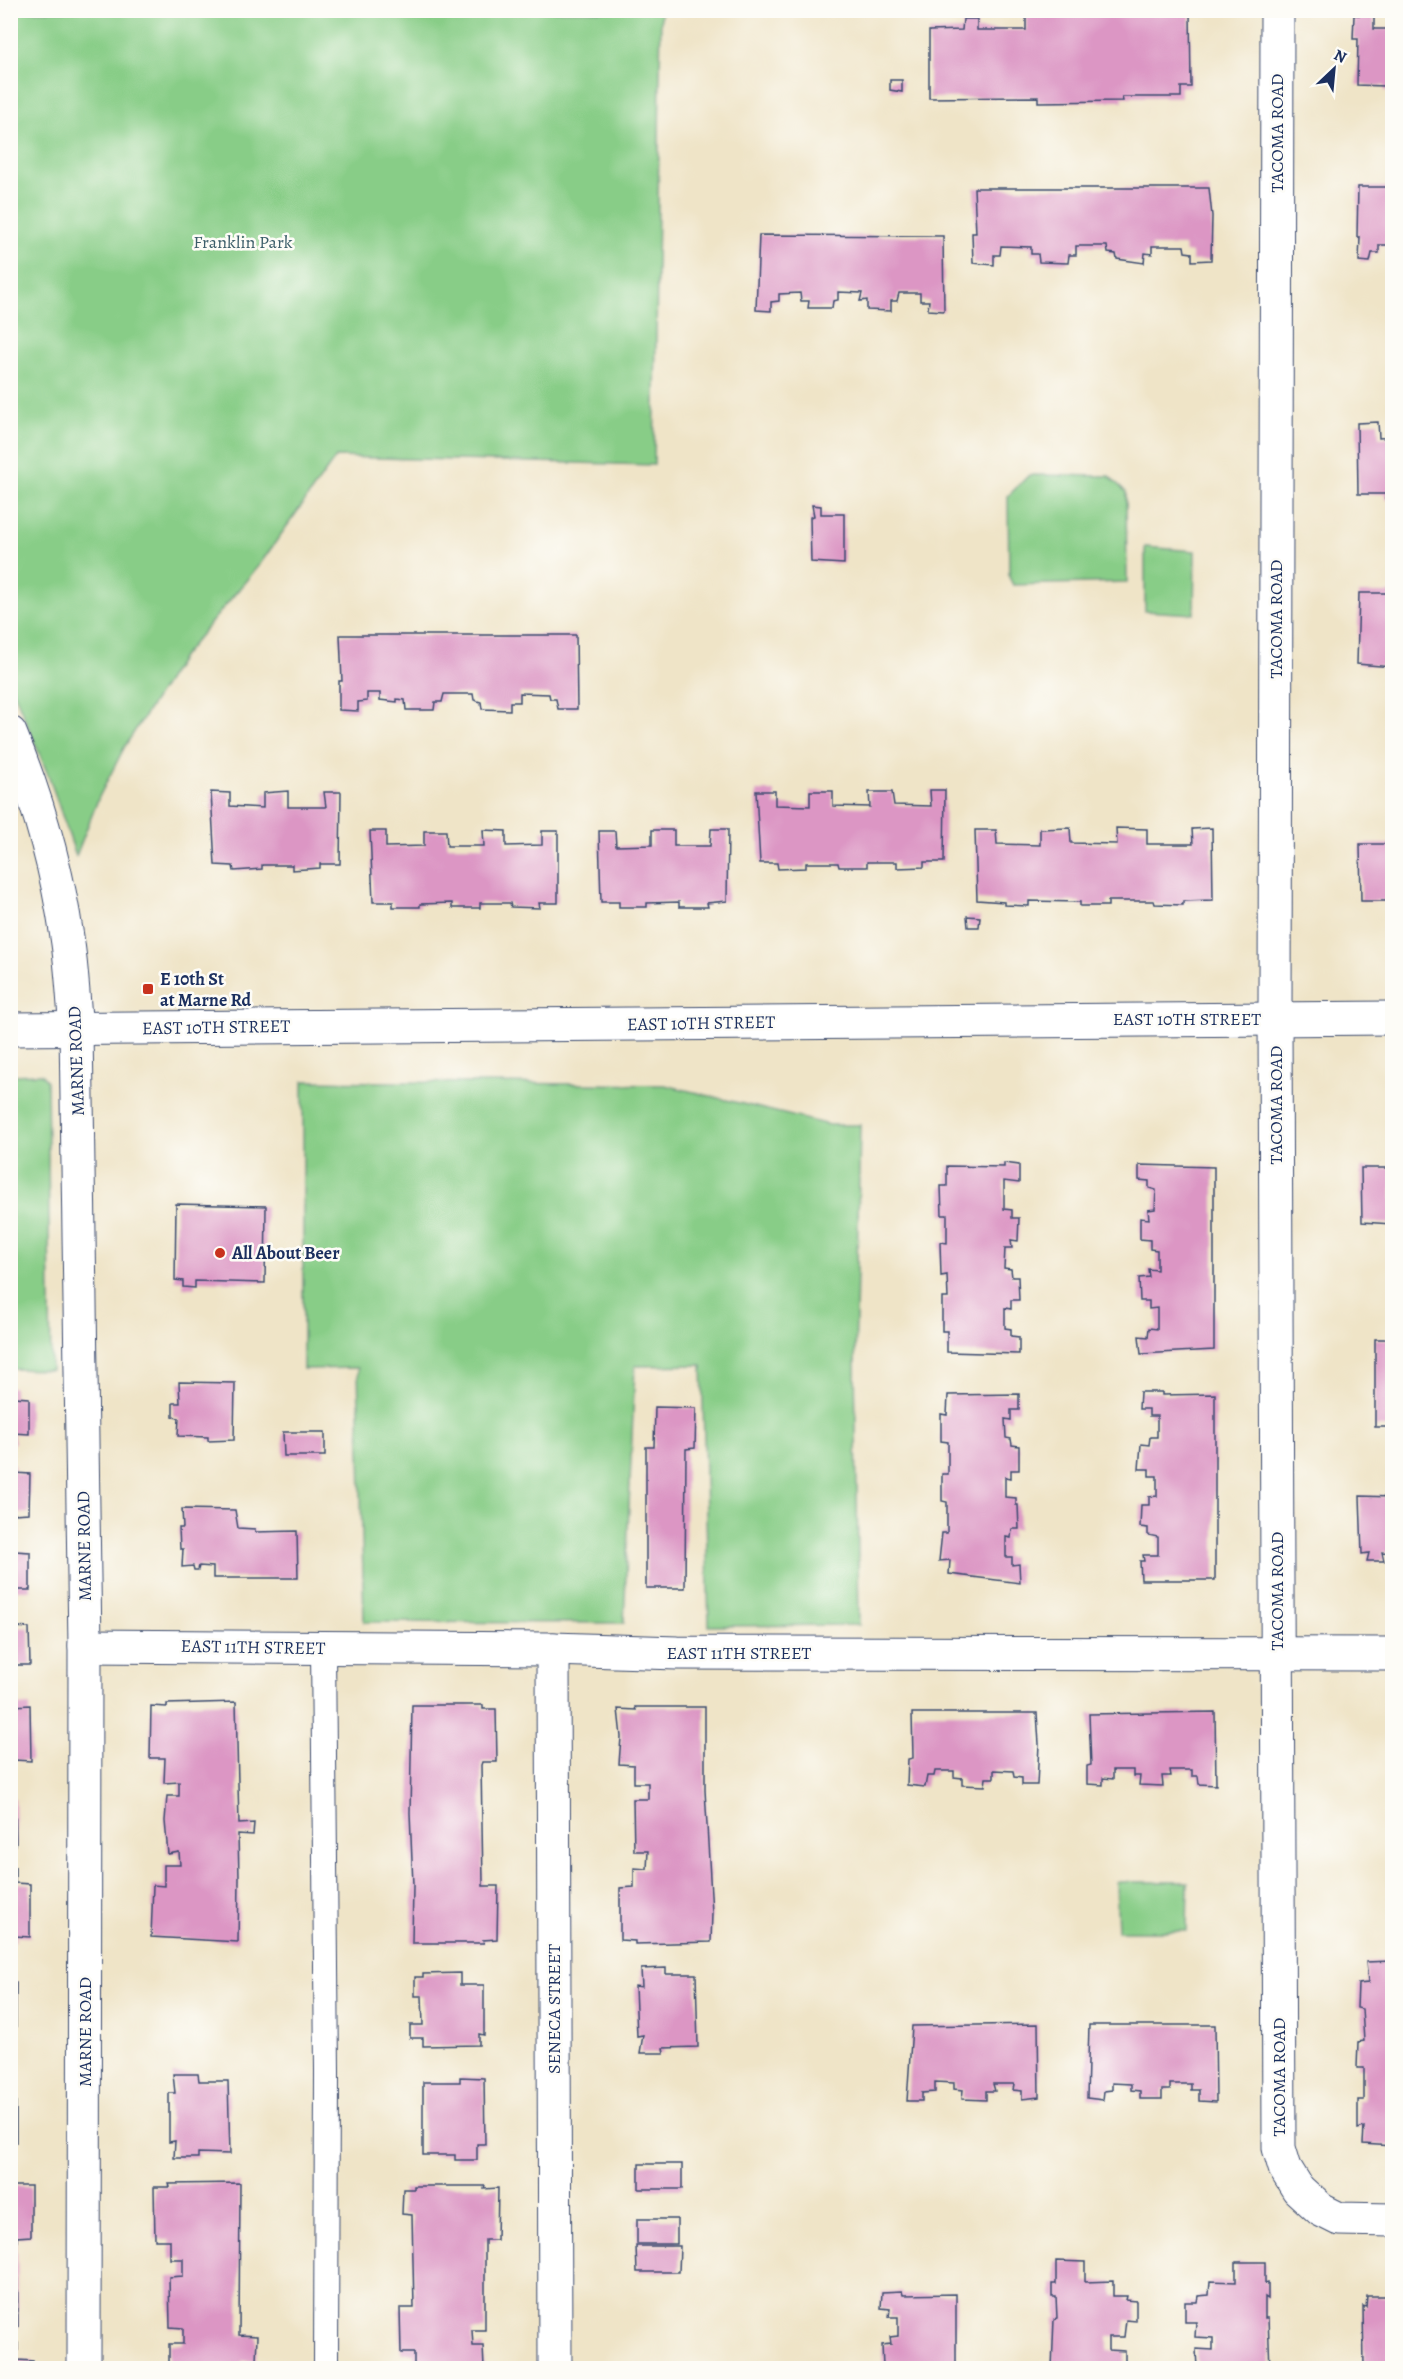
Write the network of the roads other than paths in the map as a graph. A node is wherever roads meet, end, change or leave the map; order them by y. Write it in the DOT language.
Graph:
graph roads {
  1 [pos="1277,10"];
  2 [pos="10,733"];
  3 [pos="1275,1018"];
  4 [pos="1392,1018"];
  5 [pos="10,1029"];
  6 [pos="76,1029"];
  7 [pos="85,1646"];
  8 [pos="323,1647"];
  9 [pos="553,1649"];
  10 [pos="1277,1654"];
  11 [pos="1392,1654"];
  12 [pos="1392,2220"];
  13 [pos="84,2368"];
  14 [pos="326,2368"];
  15 [pos="555,2368"];
  1 -- 3 [label="street, TACOMA ROAD"];
  2 -- 6 [label="street, MARNE ROAD"];
  3 -- 4 [label="street, EAST 10TH STREET"];
  3 -- 6 [label="street, EAST 10TH STREET"];
  3 -- 10 [label="street, TACOMA ROAD"];
  5 -- 6 [label="street, EAST 10TH STREET"];
  6 -- 7 [label="street, MARNE ROAD"];
  7 -- 8 [label="street, EAST 11TH STREET"];
  7 -- 13 [label="street, MARNE ROAD"];
  8 -- 9 [label="street, EAST 11TH STREET"];
  8 -- 14 [label="lane"];
  9 -- 10 [label="street, EAST 11TH STREET"];
  9 -- 15 [label="street, SENECA STREET"];
  10 -- 11 [label="street, EAST 11TH STREET"];
  10 -- 12 [label="street, TACOMA ROAD"];
}
